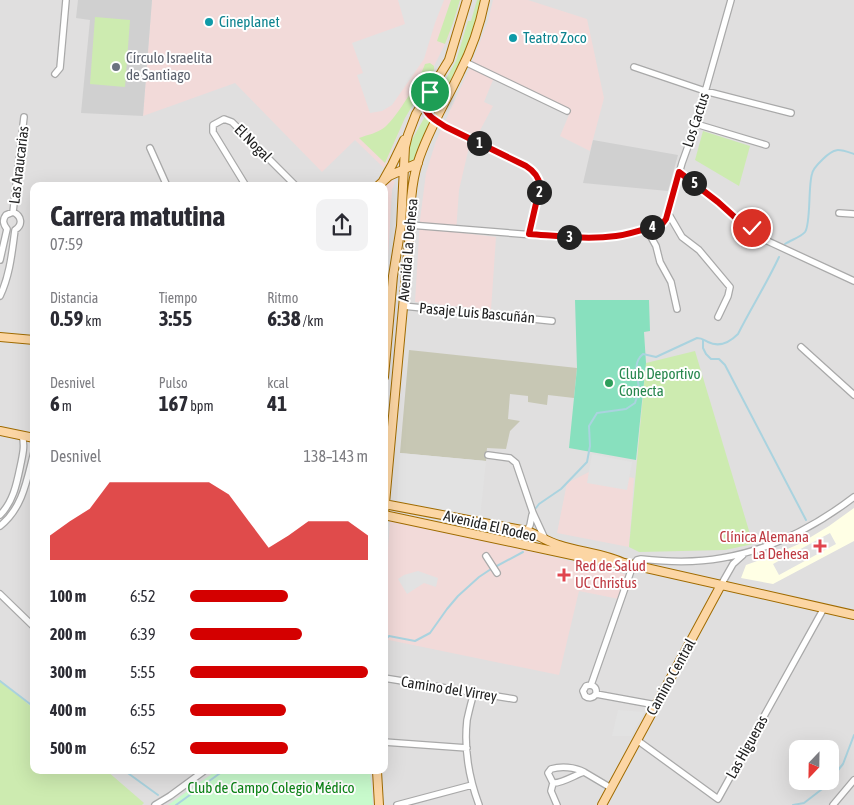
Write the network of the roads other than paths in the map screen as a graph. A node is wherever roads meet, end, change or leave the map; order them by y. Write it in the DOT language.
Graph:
graph roads {
  1 [pos="66,0"];
  2 [pos="467,0"];
  3 [pos="485,0"];
  4 [pos="731,0"];
  5 [pos="465,62"];
  6 [pos="634,67"];
  7 [pos="55,74"];
  8 [pos="706,91"];
  9 [pos="423,103"];
  10 [pos="567,111"];
  11 [pos="792,113"];
  12 [pos="24,117"];
  13 [pos="414,120"];
  14 [pos="436,120"];
  15 [pos="696,124"];
  16 [pos="766,145"];
  17 [pos="150,148"];
  18 [pos="418,162"];
  19 [pos="403,169"];
  20 [pos="679,172"];
  21 [pos="165,182"];
  22 [pos="244,182"];
  23 [pos="292,182"];
  24 [pos="381,182"];
  25 [pos="382,182"];
  26 [pos="13,212"];
  27 [pos="668,213"];
  28 [pos="839,213"];
  29 [pos="854,214"];
  30 [pos="410,225"];
  31 [pos="7,228"];
  32 [pos="646,228"];
  33 [pos="15,230"];
  34 [pos="749,230"];
  35 [pos="529,234"];
  36 [pos="761,238"];
  37 [pos="0,260"];
  38 [pos="854,281"];
  39 [pos="0,296"];
  40 [pos="403,306"];
  41 [pos="677,309"];
  42 [pos="718,317"];
  43 [pos="552,321"];
  44 [pos="388,332"];
  45 [pos="0,337"];
  46 [pos="30,340"];
  47 [pos="801,347"];
  48 [pos="854,395"];
  49 [pos="0,431"];
  50 [pos="22,435"];
  51 [pos="30,437"];
  52 [pos="24,445"];
  53 [pos="30,449"];
  54 [pos="488,455"];
  55 [pos="388,462"];
  56 [pos="30,466"];
  57 [pos="854,497"];
  58 [pos="388,505"];
  59 [pos="533,513"];
  60 [pos="0,515"];
  61 [pos="388,515"];
  62 [pos="445,516"];
  63 [pos="0,526"];
  64 [pos="439,527"];
  65 [pos="527,531"];
  66 [pos="545,538"];
  67 [pos="745,553"];
  68 [pos="486,556"];
  69 [pos="721,558"];
  70 [pos="624,563"];
  71 [pos="633,565"];
  72 [pos="730,568"];
  73 [pos="495,569"];
  74 [pos="721,586"];
  75 [pos="0,594"];
  76 [pos="824,608"];
  77 [pos="854,615"];
  78 [pos="30,623"];
  79 [pos="388,679"];
  80 [pos="591,685"];
  81 [pos="474,693"];
  82 [pos="596,694"];
  83 [pos="514,699"];
  84 [pos="656,705"];
  85 [pos="637,740"];
  86 [pos="388,742"];
  87 [pos="467,748"];
  88 [pos="584,772"];
  89 [pos="200,774"];
  90 [pos="377,774"];
  91 [pos="854,780"];
  92 [pos="552,782"];
  93 [pos="472,785"];
  94 [pos="611,788"];
  95 [pos="156,805"];
  96 [pos="379,805"];
  97 [pos="397,805"];
  98 [pos="479,805"];
  99 [pos="558,805"];
  100 [pos="602,805"];
  101 [pos="832,805"];
  1 -- 7 [label="street"];
  2 -- 9 [label="main road, Avenida La Dehesa"];
  3 -- 5 [label="main road, Avenida La Dehesa"];
  4 -- 8 [label="street, Los Cactus"];
  5 -- 10 [label="street"];
  5 -- 14 [label="main road, Avenida La Dehesa"];
  6 -- 8 [label="street"];
  8 -- 11 [label="street"];
  8 -- 15 [label="street, Los Cactus"];
  9 -- 13 [label="main road, Avenida La Dehesa"];
  9 -- 14 [label="street"];
  12 -- 26 [label="street, Las Araucarias"];
  13 -- 19 [label="main road, Avenida La Dehesa"];
  13 -- 24 [label="main road"];
  14 -- 18 [label="main road, Avenida La Dehesa"];
  14 -- 35 [label="street"];
  15 -- 16 [label="street"];
  15 -- 20 [label="street, Los Cactus"];
  17 -- 21 [label="street"];
  18 -- 19 [label="main road"];
  18 -- 30 [label="main road, Avenida La Dehesa"];
  19 -- 25 [label="main road"];
  19 -- 44 [label="main road, Avenida La Dehesa"];
  20 -- 27 [label="street, Los Cactus"];
  20 -- 34 [label="street"];
  22 -- 23 [label="street, El Nogal"];
  26 -- 31 [label="street, Las Araucarias"];
  26 -- 33 [label="street, Las Araucarias"];
  27 -- 32 [label="street"];
  27 -- 42 [label="street"];
  28 -- 29 [label="street"];
  30 -- 35 [label="street"];
  30 -- 40 [label="main road, Avenida La Dehesa"];
  31 -- 33 [label="street"];
  31 -- 37 [label="street, Las Araucarias"];
  32 -- 35 [label="street"];
  32 -- 41 [label="street"];
  33 -- 39 [label="street, Las Araucarias"];
  34 -- 36 [label="street"];
  34 -- 36 [label="street"];
  36 -- 38 [label="street"];
  40 -- 43 [label="street, Pasaje Luis Bascuñán"];
  40 -- 55 [label="main road, Avenida La Dehesa"];
  45 -- 46 [label="main road"];
  47 -- 48 [label="street"];
  49 -- 50 [label="main road"];
  50 -- 51 [label="main road"];
  50 -- 52 [label="street"];
  52 -- 53 [label="street"];
  52 -- 60 [label="street"];
  54 -- 59 [label="street"];
  56 -- 63 [label="street"];
  57 -- 67 [label="street, Avenida El Rodeo"];
  58 -- 62 [label="main road, Avenida El Rodeo"];
  59 -- 65 [label="street"];
  59 -- 66 [label="street"];
  61 -- 64 [label="main road, Avenida El Rodeo"];
  62 -- 64 [label="main road"];
  62 -- 65 [label="main road, Avenida El Rodeo"];
  64 -- 70 [label="main road, Avenida El Rodeo"];
  65 -- 66 [label="main road, Avenida El Rodeo"];
  66 -- 70 [label="main road, Avenida El Rodeo"];
  67 -- 69 [label="street, Avenida El Rodeo"];
  67 -- 72 [label="street, Camino Central"];
  68 -- 73 [label="street"];
  69 -- 71 [label="street, Avenida El Rodeo"];
  69 -- 72 [label="street"];
  70 -- 71 [label="main road, Avenida El Rodeo"];
  71 -- 74 [label="main road, Avenida El Rodeo"];
  71 -- 80 [label="street"];
  72 -- 74 [label="street, Camino Central"];
  74 -- 76 [label="main road, Avenida El Rodeo"];
  74 -- 84 [label="main road, Camino Central"];
  75 -- 78 [label="street"];
  76 -- 77 [label="main road, Avenida El Rodeo"];
  76 -- 85 [label="street, Las Higueras"];
  79 -- 81 [label="street, Camino del Virrey"];
  80 -- 82 [label="street"];
  80 -- 82 [label="street"];
  81 -- 83 [label="street, Camino del Virrey"];
  81 -- 87 [label="street"];
  82 -- 84 [label="street"];
  84 -- 85 [label="main road, Camino Central"];
  85 -- 94 [label="main road, Camino Central"];
  86 -- 87 [label="street"];
  87 -- 93 [label="street"];
  88 -- 92 [label="street"];
  88 -- 92 [label="street"];
  88 -- 94 [label="street"];
  89 -- 95 [label="street"];
  90 -- 96 [label="main road"];
  91 -- 101 [label="street"];
  92 -- 99 [label="street"];
  93 -- 97 [label="street"];
  93 -- 98 [label="street"];
  94 -- 100 [label="main road, Camino Central"];
}
